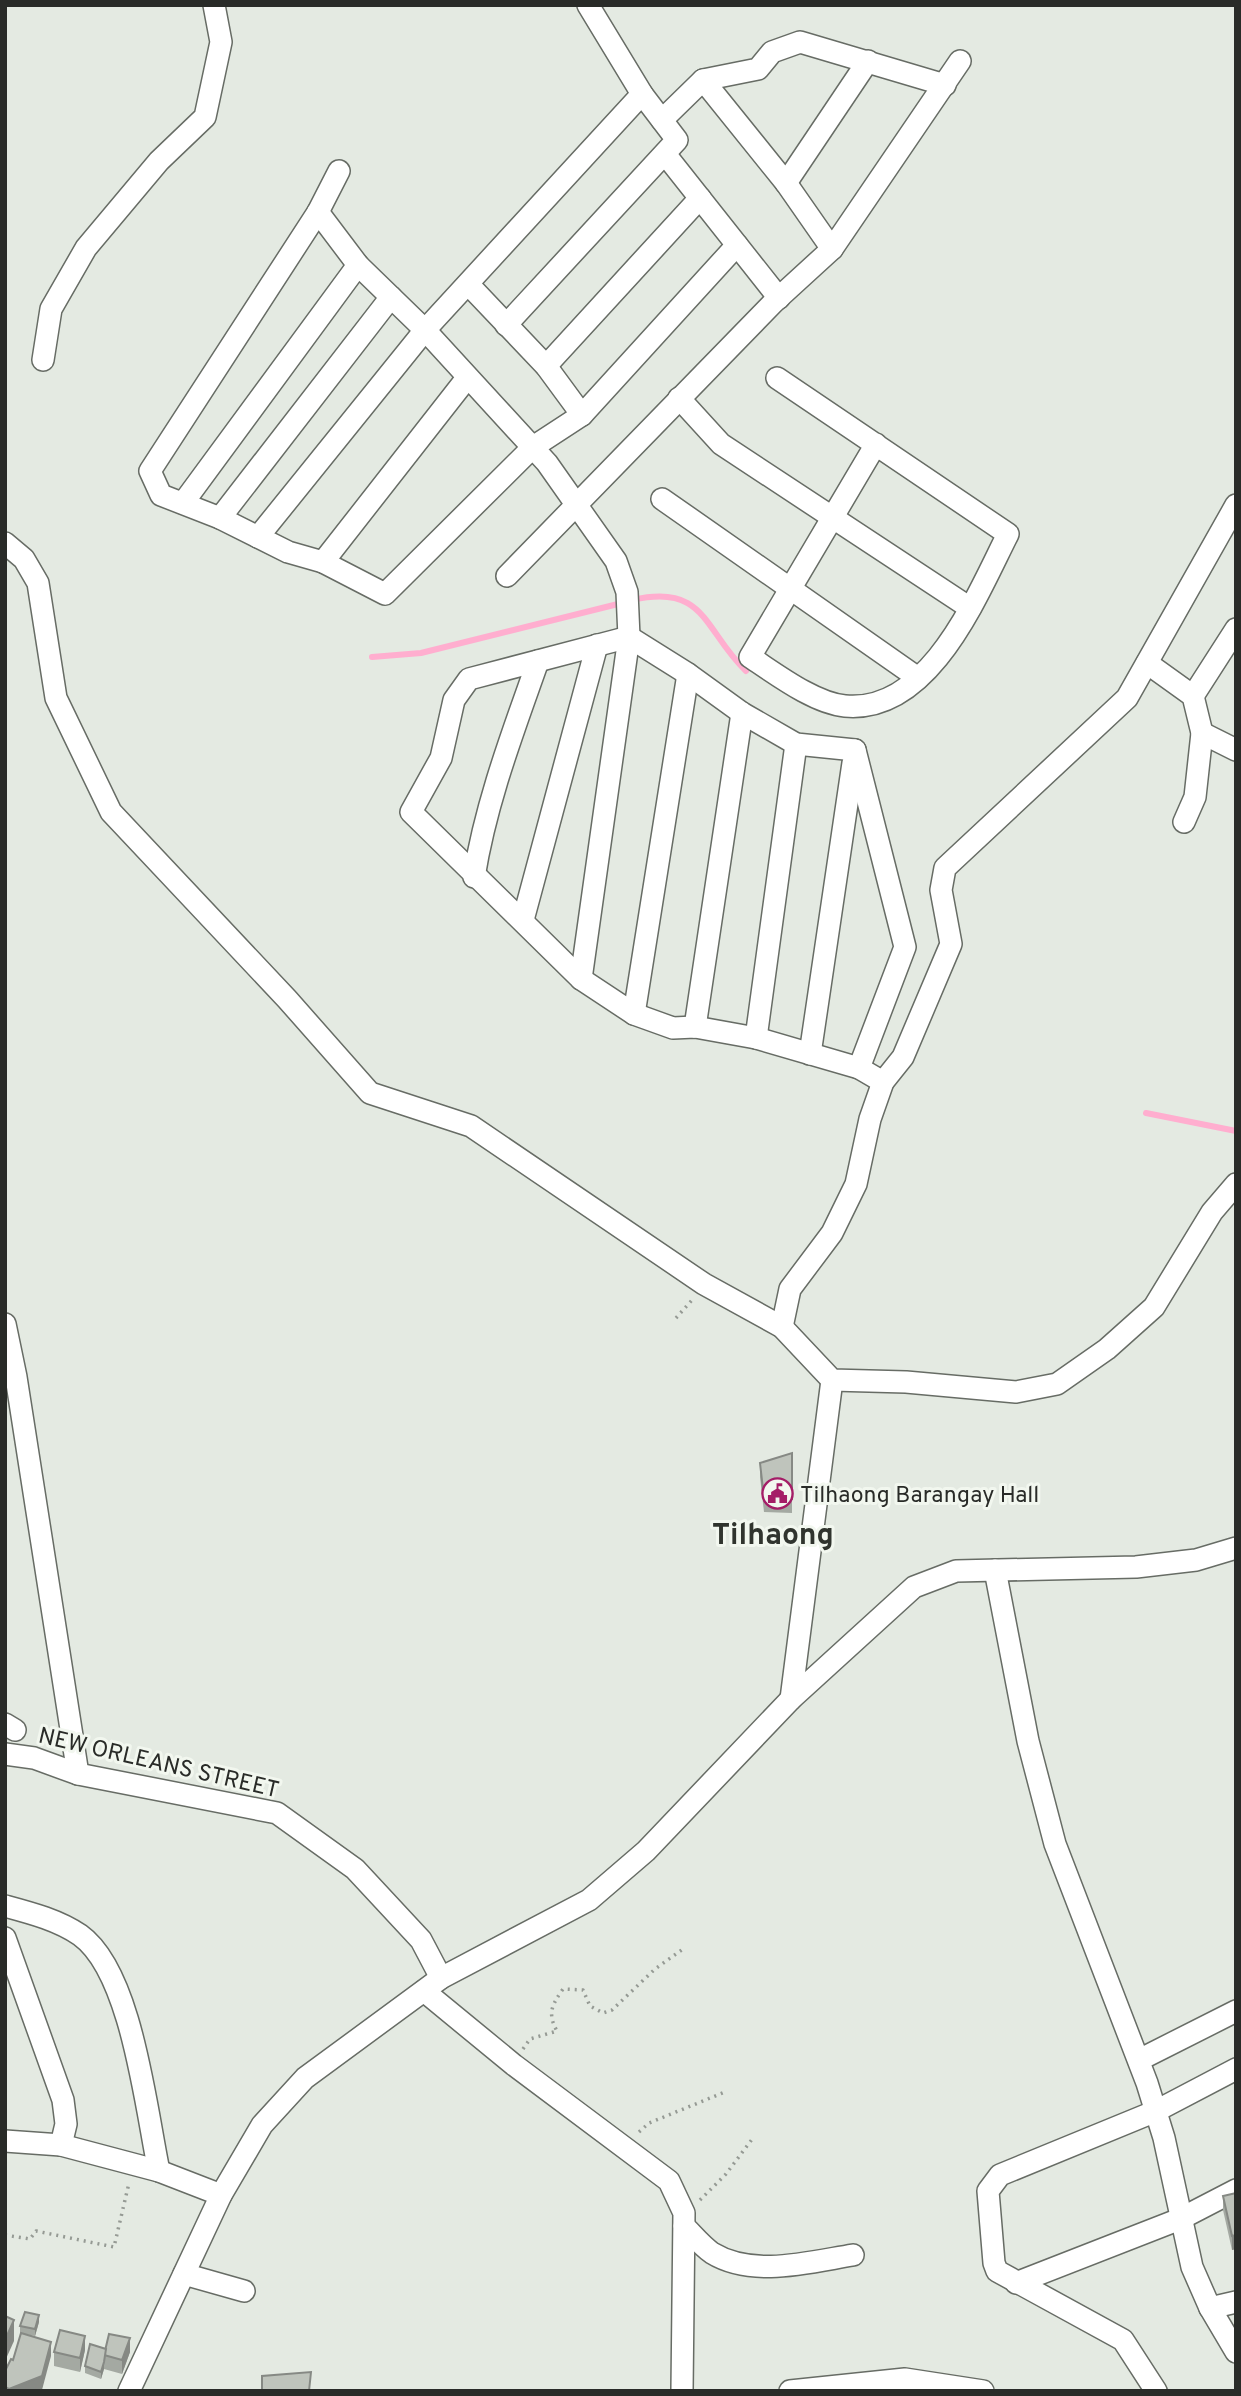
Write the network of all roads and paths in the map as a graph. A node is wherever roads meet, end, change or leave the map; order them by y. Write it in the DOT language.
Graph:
graph roads {
  1 [pos="214,5"];
  2 [pos="588,5"];
  3 [pos="868,61"];
  4 [pos="960,61"];
  5 [pos="704,80"];
  6 [pos="945,85"];
  7 [pos="642,94"];
  8 [pos="662,120"];
  9 [pos="665,154"];
  10 [pos="339,171"];
  11 [pos="786,183"];
  12 [pos="700,198"];
  13 [pos="318,212"];
  14 [pos="737,245"];
  15 [pos="832,249"];
  16 [pos="358,265"];
  17 [pos="468,285"];
  18 [pos="391,297"];
  19 [pos="779,298"];
  20 [pos="506,325"];
  21 [pos="425,330"];
  22 [pos="43,360"];
  23 [pos="547,366"];
  24 [pos="467,378"];
  25 [pos="777,378"];
  26 [pos="679,398"];
  27 [pos="582,415"];
  28 [pos="876,444"];
  29 [pos="533,447"];
  30 [pos="662,499"];
  31 [pos="183,503"];
  32 [pos="575,505"];
  33 [pos="1236,505"];
  34 [pos="832,516"];
  35 [pos="220,518"];
  36 [pos="258,537"];
  37 [pos="5,543"];
  38 [pos="323,562"];
  39 [pos="507,576"];
  40 [pos="789,587"];
  41 [pos="970,608"];
  42 [pos="1236,629"];
  43 [pos="629,637"];
  44 [pos="597,645"];
  45 [pos="538,661"];
  46 [pos="1147,663"];
  47 [pos="688,674"];
  48 [pos="918,678"];
  49 [pos="1193,696"];
  50 [pos="742,713"];
  51 [pos="1202,733"];
  52 [pos="796,744"];
  53 [pos="855,750"];
  54 [pos="1236,750"];
  55 [pos="1184,822"];
  56 [pos="474,877"];
  57 [pos="523,920"];
  58 [pos="581,979"];
  59 [pos="634,1014"];
  60 [pos="695,1027"];
  61 [pos="756,1038"];
  62 [pos="810,1054"];
  63 [pos="859,1068"];
  64 [pos="883,1082"];
  65 [pos="1236,1184"];
  66 [pos="5,1324"];
  67 [pos="782,1327"];
  68 [pos="832,1380"];
  69 [pos="1236,1548"];
  70 [pos="995,1570"];
  71 [pos="791,1699"];
  72 [pos="5,1754"];
  73 [pos="78,1774"];
  74 [pos="5,1906"];
  75 [pos="5,1938"];
  76 [pos="683,1949"];
  77 [pos="442,1978"];
  78 [pos="424,1992"];
  79 [pos="1236,2011"];
  80 [pos="1139,2060"];
  81 [pos="514,2065"];
  82 [pos="1236,2069"];
  83 [pos="725,2092"];
  84 [pos="1156,2111"];
  85 [pos="753,2138"];
  86 [pos="5,2141"];
  87 [pos="61,2145"];
  88 [pos="623,2146"];
  89 [pos="133,2164"];
  90 [pos="159,2171"];
  91 [pos="1236,2190"];
  92 [pos="221,2194"];
  93 [pos="1180,2219"];
  94 [pos="684,2220"];
  95 [pos="5,2235"];
  96 [pos="853,2255"];
  97 [pos="184,2274"];
  98 [pos="1016,2283"];
  99 [pos="244,2291"];
  100 [pos="1236,2302"];
  101 [pos="1210,2308"];
  102 [pos="1236,2352"];
  103 [pos="129,2391"];
  104 [pos="682,2391"];
  105 [pos="790,2391"];
  106 [pos="983,2391"];
  107 [pos="1156,2391"];
  1 -- 22 [label="street"];
  2 -- 7 [label="street"];
  3 -- 5 [label="street"];
  3 -- 6 [label="street"];
  3 -- 11 [label="street"];
  4 -- 6 [label="street"];
  5 -- 8 [label="street"];
  5 -- 11 [label="street"];
  6 -- 15 [label="street"];
  7 -- 8 [label="street"];
  7 -- 17 [label="street"];
  8 -- 9 [label="street"];
  9 -- 12 [label="street"];
  9 -- 20 [label="street"];
  10 -- 13 [label="street"];
  11 -- 15 [label="street"];
  12 -- 14 [label="street"];
  12 -- 23 [label="street"];
  13 -- 16 [label="street"];
  13 -- 31 [label="street"];
  14 -- 19 [label="street"];
  14 -- 27 [label="street"];
  15 -- 19 [label="street"];
  16 -- 18 [label="street"];
  16 -- 31 [label="street"];
  17 -- 20 [label="street"];
  17 -- 21 [label="street"];
  18 -- 21 [label="street"];
  18 -- 35 [label="street"];
  19 -- 26 [label="street"];
  20 -- 23 [label="street"];
  21 -- 24 [label="street"];
  21 -- 36 [label="street"];
  23 -- 27 [label="street"];
  24 -- 29 [label="street"];
  24 -- 38 [label="street"];
  25 -- 28 [label="street"];
  26 -- 32 [label="street"];
  26 -- 34 [label="street"];
  27 -- 29 [label="street"];
  28 -- 34 [label="street"];
  28 -- 41 [label="street"];
  29 -- 32 [label="street"];
  29 -- 38 [label="street"];
  30 -- 40 [label="street"];
  31 -- 35 [label="street"];
  32 -- 39 [label="street"];
  32 -- 43 [label="street"];
  33 -- 46 [label="street"];
  34 -- 40 [label="street"];
  34 -- 41 [label="street"];
  35 -- 36 [label="street"];
  36 -- 38 [label="street"];
  37 -- 67 [label="street"];
  40 -- 48 [label="street"];
  40 -- 48 [label="street"];
  41 -- 48 [label="street"];
  42 -- 49 [label="street"];
  43 -- 44 [label="street"];
  43 -- 47 [label="street"];
  43 -- 58 [label="street"];
  44 -- 45 [label="street"];
  44 -- 57 [label="street"];
  45 -- 56 [label="street"];
  45 -- 56 [label="street"];
  46 -- 49 [label="street"];
  46 -- 64 [label="street"];
  47 -- 50 [label="street"];
  47 -- 59 [label="street"];
  49 -- 51 [label="street"];
  50 -- 52 [label="street"];
  50 -- 60 [label="street"];
  51 -- 54 [label="street"];
  51 -- 55 [label="street"];
  52 -- 53 [label="street"];
  52 -- 61 [label="street"];
  53 -- 62 [label="street"];
  53 -- 63 [label="street"];
  56 -- 57 [label="street"];
  57 -- 58 [label="street"];
  58 -- 59 [label="street"];
  59 -- 60 [label="street"];
  60 -- 61 [label="street"];
  61 -- 62 [label="street"];
  62 -- 63 [label="street"];
  63 -- 64 [label="street"];
  64 -- 67 [label="street"];
  65 -- 68 [label="street"];
  66 -- 73 [label="street"];
  67 -- 68 [label="street"];
  68 -- 71 [label="street"];
  69 -- 70 [label="street"];
  70 -- 71 [label="street"];
  70 -- 80 [label="street"];
  71 -- 77 [label="street"];
  72 -- 73 [label="street, NEW ORLEANS STREET"];
  73 -- 77 [label="street, NEW ORLEANS STREET"];
  74 -- 90 [label="street"];
  75 -- 87 [label="street"];
  76 -- 81 [label="path"];
  77 -- 78 [label="street"];
  78 -- 81 [label="street"];
  78 -- 92 [label="street"];
  79 -- 80 [label="street"];
  80 -- 84 [label="street"];
  81 -- 88 [label="street"];
  82 -- 84 [label="street"];
  83 -- 88 [label="path"];
  84 -- 93 [label="street"];
  84 -- 98 [label="street"];
  85 -- 94 [label="path"];
  86 -- 87 [label="street"];
  87 -- 89 [label="street"];
  88 -- 94 [label="street"];
  89 -- 90 [label="street"];
  89 -- 95 [label="path"];
  90 -- 92 [label="street"];
  91 -- 93 [label="street"];
  92 -- 97 [label="street"];
  93 -- 98 [label="street"];
  93 -- 101 [label="street"];
  94 -- 96 [label="street"];
  94 -- 104 [label="street"];
  97 -- 99 [label="street"];
  97 -- 103 [label="street"];
  98 -- 107 [label="street"];
  100 -- 101 [label="street"];
  101 -- 102 [label="street"];
  105 -- 106 [label="street"];
}
